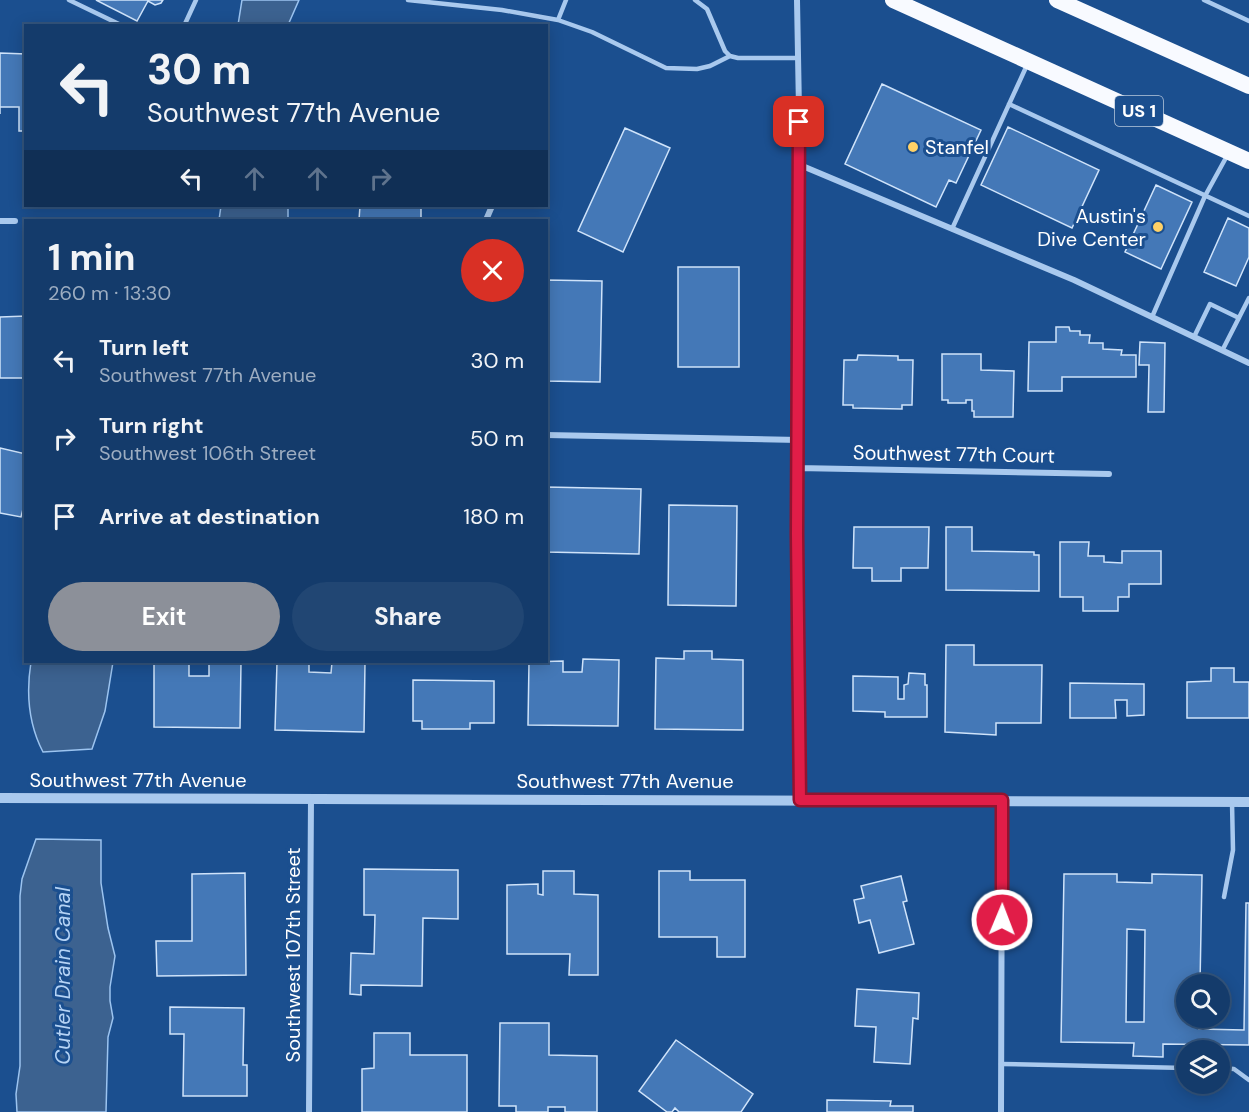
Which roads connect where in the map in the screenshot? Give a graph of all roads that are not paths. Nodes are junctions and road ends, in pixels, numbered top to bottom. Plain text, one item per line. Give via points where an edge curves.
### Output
1 (69, 0) edge
2 (196, 0) edge
3 (408, 0) edge
4 (566, 0) edge
5 (694, 0) edge
6 (797, 0) edge
7 (893, 0) edge
8 (1057, 0) edge
9 (1204, 0) edge
10 (558, 20) junction
11 (1249, 21) edge
12 (119, 24) edge
13 (185, 24) edge
14 (730, 56) junction
15 (798, 58) junction
16 (1030, 61) junction
17 (1249, 87) edge
18 (1009, 104) junction
19 (1229, 152) junction
20 (1249, 161) edge
21 (800, 165) junction
22 (1205, 196) junction
23 (1249, 216) edge
24 (0, 221) edge
25 (15, 221) dead end
26 (952, 229) junction
27 (1249, 298) edge
28 (1152, 317) junction
29 (1239, 318) junction
30 (1194, 337) junction
31 (1223, 350) junction
32 (1249, 363) edge
33 (548, 435) edge
34 (799, 440) junction
35 (798, 468) junction
36 (1108, 474) dead end
37 (0, 798) edge
38 (311, 798) junction
39 (800, 800) junction
40 (1002, 800) junction
41 (1232, 802) junction
42 (1249, 802) edge
43 (1224, 897) dead end
44 (1001, 1064) junction
45 (1176, 1068) edge
46 (1230, 1069) edge
47 (1249, 1080) edge
48 (309, 1112) edge
49 (1001, 1112) edge

1 - 12 lane
2 - 13 lane
3 - 10 lane
4 - 10 lane
5 - 14 lane via 707,9
6 - 15 street
7 - 16 highway, US 1
8 - 17 highway
9 - 11 lane
10 - 14 lane via 666,68 697,69
14 - 15 lane
15 - 21 street
16 - 18 lane
16 - 19 highway, US 1
18 - 22 lane
18 - 26 lane
19 - 20 highway, US 1
19 - 22 lane
21 - 26 street
21 - 34 street
22 - 23 lane
22 - 28 lane
24 - 25 street
26 - 28 street
27 - 29 lane
28 - 30 street
29 - 30 lane via 1210,304
29 - 31 lane
30 - 31 street
31 - 32 street
33 - 34 street
34 - 35 street
35 - 36 street, Southwest 77th Court
35 - 39 street
37 - 38 street, Southwest 77th Avenue
38 - 39 street, Southwest 77th Avenue
38 - 48 street, Southwest 107th Street
39 - 40 street, Southwest 77th Avenue
40 - 41 street, Southwest 77th Avenue
40 - 44 street
41 - 42 street, Southwest 77th Avenue
41 - 43 lane via 1233,850
44 - 45 lane
44 - 49 street
46 - 47 lane

